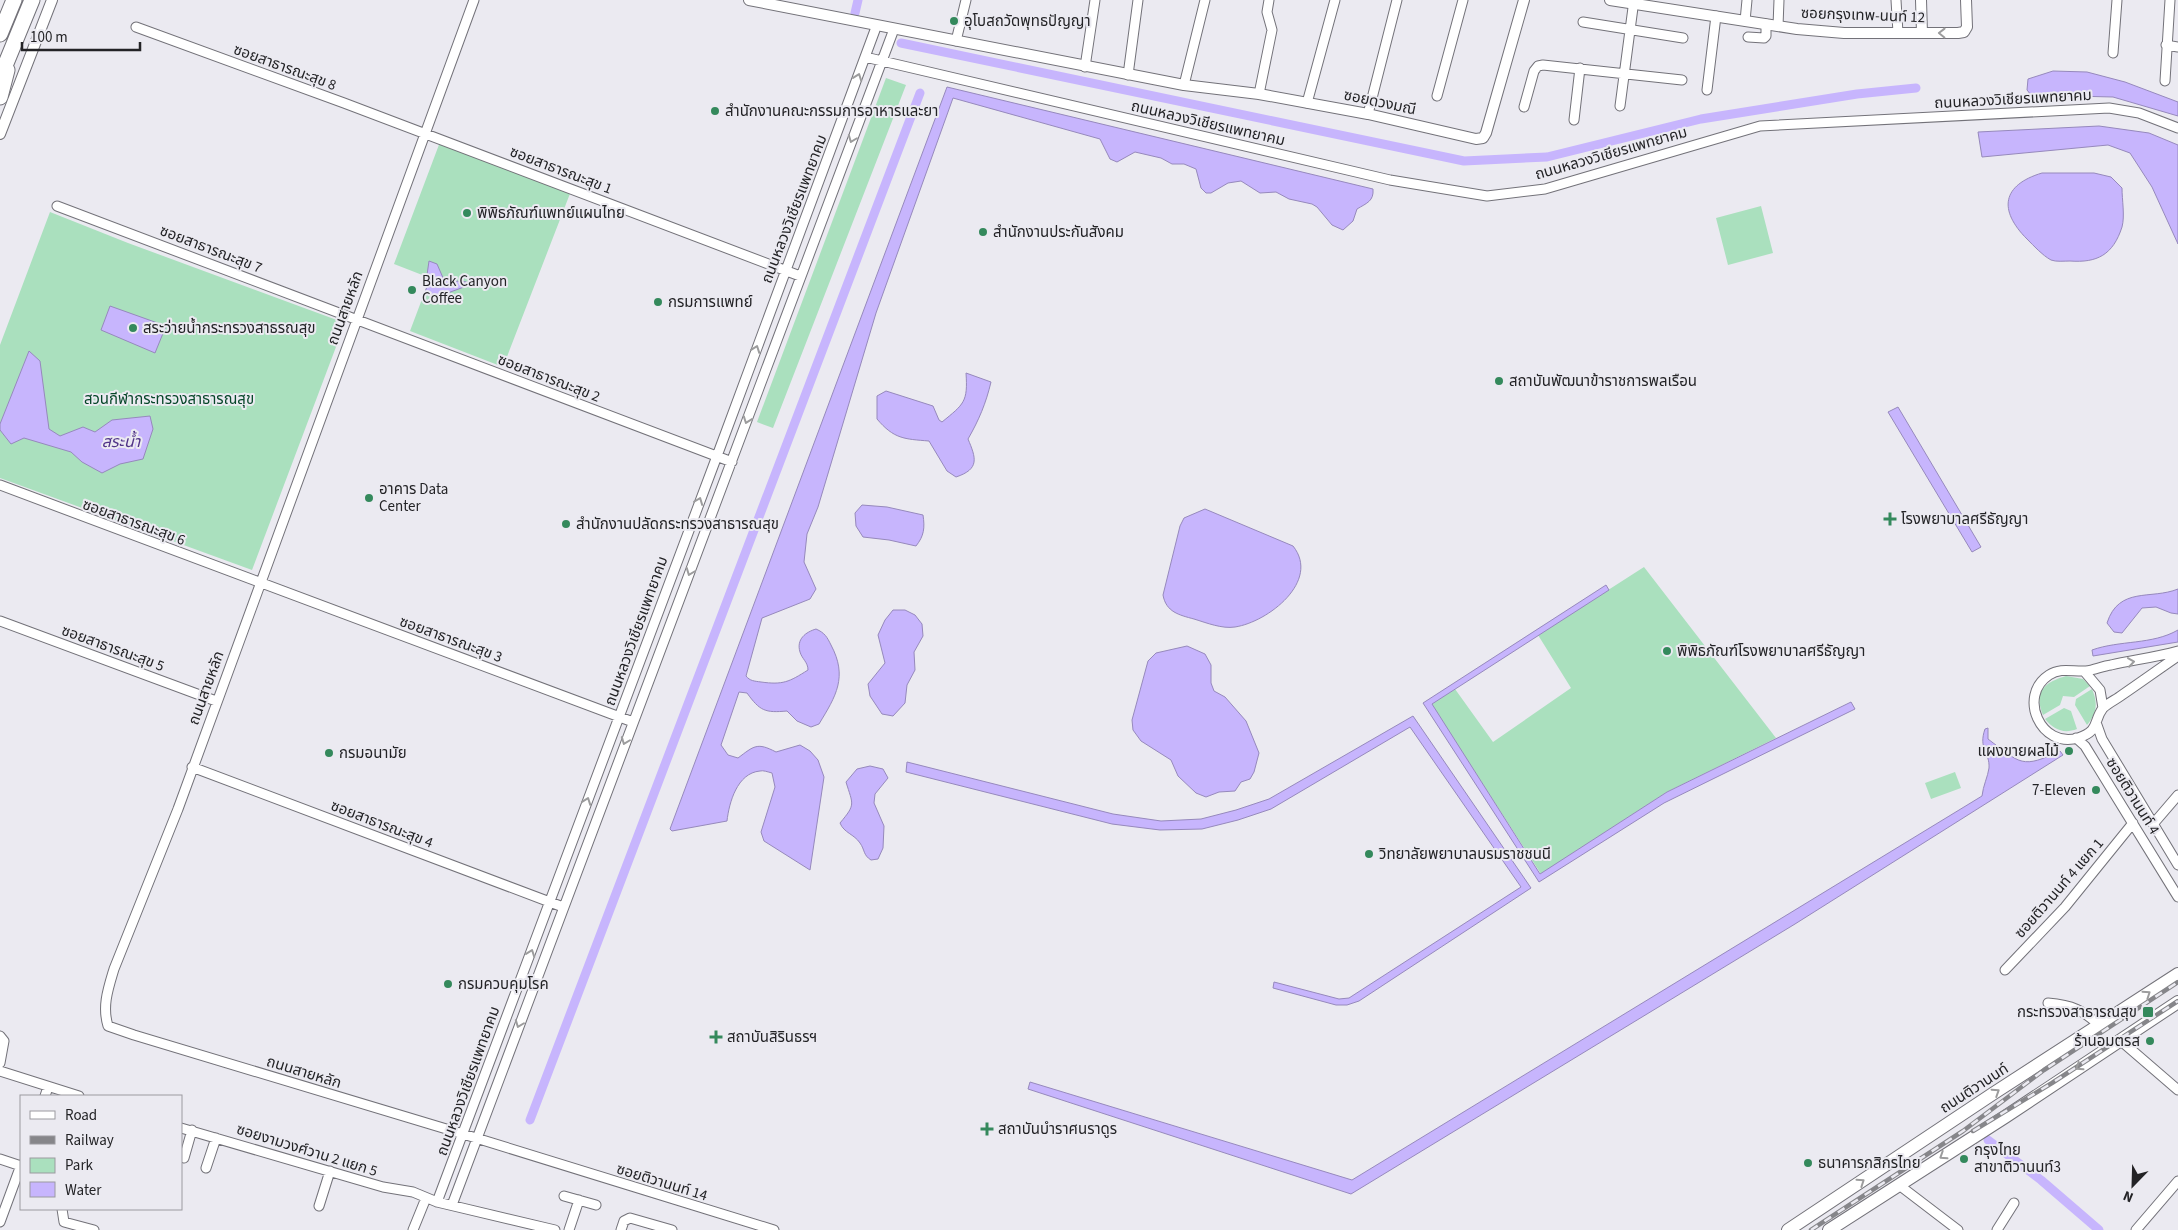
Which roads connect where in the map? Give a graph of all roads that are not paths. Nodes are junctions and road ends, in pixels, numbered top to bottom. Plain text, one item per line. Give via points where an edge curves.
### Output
1 (14, 0) edge
2 (32, 0) edge
3 (52, 0) edge
4 (474, 0) edge
5 (966, 0) edge
6 (1095, 0) edge
7 (1138, 0) edge
8 (1205, 0) edge
9 (1335, 0) edge
10 (1397, 0) edge
11 (1463, 0) edge
12 (1524, 0) edge
13 (1610, 0) edge
14 (1747, 0) edge
15 (1779, 0) edge
16 (1896, 0) edge
17 (1921, 0) edge
18 (1966, 0) edge
19 (2117, 0) edge
20 (2170, 0) edge
21 (755, 1) edge
22 (1634, 2) edge
23 (1268, 4) edge
24 (1716, 16) junction
25 (1746, 21) junction
26 (1583, 22) dead end
27 (1766, 24) junction
28 (1778, 26) junction
29 (136, 27) dead end
30 (875, 30) dead end
31 (894, 30) junction
32 (1630, 30) junction
33 (1922, 32) junction
34 (1898, 33) junction
35 (0, 34) edge
36 (1748, 37) dead end
37 (1682, 38) dead end
38 (956, 42) junction
39 (2166, 46) junction
40 (2178, 47) edge
41 (11, 51) junction
42 (2113, 53) dead end
43 (865, 57) junction
44 (882, 61) junction
45 (1085, 67) junction
46 (1580, 68) junction
47 (1625, 73) junction
48 (1128, 75) junction
49 (0, 78) edge
50 (1682, 80) dead end
51 (2166, 81) dead end
52 (1184, 85) junction
53 (1707, 90) dead end
54 (1259, 94) junction
55 (1437, 96) dead end
56 (0, 97) edge
57 (1307, 102) junction
58 (1620, 106) dead end
59 (1524, 107) dead end
60 (1368, 114) junction
61 (1574, 120) dead end
62 (2178, 128) edge
63 (0, 134) edge
64 (425, 134) junction
65 (57, 206) dead end
66 (786, 270) junction
67 (800, 276) junction
68 (356, 318) junction
69 (717, 456) junction
70 (732, 462) junction
71 (0, 485) edge
72 (260, 583) junction
73 (0, 621) edge
74 (2178, 651) edge
75 (2178, 656) edge
76 (2084, 671) junction
77 (216, 701) junction
78 (2103, 708) junction
79 (619, 716) junction
80 (633, 722) junction
81 (2097, 725) junction
82 (2076, 738) junction
83 (2117, 763) junction
84 (192, 767) junction
85 (2100, 771) junction
86 (2178, 795) edge
87 (2133, 823) junction
88 (2154, 823) junction
89 (2177, 860) edge
90 (2161, 868) junction
91 (2178, 897) edge
92 (550, 901) junction
93 (562, 907) junction
94 (2005, 970) dead end
95 (2178, 974) edge
96 (2178, 1002) edge
97 (2048, 1003) dead end
98 (2100, 1026) junction
99 (0, 1036) edge
100 (2120, 1040) junction
101 (0, 1063) edge
102 (0, 1071) edge
103 (48, 1087) junction
104 (2178, 1090) edge
105 (45, 1095) edge
106 (76, 1095) edge
107 (182, 1128) edge
108 (192, 1130) junction
109 (463, 1134) junction
110 (216, 1138) junction
111 (476, 1138) junction
112 (184, 1158) dead end
113 (0, 1159) edge
114 (20, 1165) edge
115 (20, 1168) edge
116 (206, 1168) dead end
117 (330, 1171) junction
118 (2178, 1182) edge
119 (1899, 1185) junction
120 (564, 1196) dead end
121 (426, 1198) junction
122 (579, 1200) junction
123 (437, 1202) junction
124 (2014, 1203) dead end
125 (596, 1205) dead end
126 (319, 1206) dead end
127 (452, 1206) junction
128 (1820, 1209) junction
129 (62, 1210) edge
130 (0, 1222) edge
131 (1831, 1228) edge
132 (543, 1229) edge
133 (94, 1230) edge
134 (413, 1230) edge
135 (556, 1230) edge
136 (569, 1230) edge
137 (621, 1230) edge
138 (672, 1230) edge
139 (774, 1230) edge
140 (1788, 1230) edge
141 (1958, 1230) edge
142 (1997, 1230) edge
143 (2136, 1230) edge

1 - 35 highway
2 - 41 highway
3 - 63 street
4 - 64 street, ถนนสายหลัก
5 - 38 street
6 - 45 street
7 - 48 street
8 - 52 street
9 - 57 street
10 - 60 street
11 - 55 street
12 - 60 street, ซอยดวงมณี via 1483,138
13 - 22 street, ซอยกรุงเทพ-นนท์ 12
14 - 25 street
15 - 28 street
16 - 34 street
17 - 33 street
18 -> 33 street, ซอยกรุงเทพ-นนท์ 12 via 1967,27 1964,32
19 - 42 street
20 - 39 street
21 - 31 street, ซอยดวงมณี
22 - 24 street, ซอยกรุงเทพ-นนท์ 12
22 - 32 street
23 - 54 street via 1272,30
24 - 25 street, ซอยกรุงเทพ-นนท์ 12
24 - 53 street
25 - 27 street, ซอยกรุงเทพ-นนท์ 12
26 - 32 street
27 - 28 street, ซอยกรุงเทพ-นนท์ 12
27 - 36 street via 1764,38
28 - 34 street, ซอยกรุงเทพ-นนท์ 12 via 1844,33
29 - 64 street, ซอยสาธารณะสุข 8
30 - 43 street
31 - 38 street, ซอยดวงมณี
31 - 44 street
32 - 37 street
32 - 47 street
33 - 34 street, ซอยกรุงเทพ-นนท์ 12
38 - 45 street, ซอยดวงมณี
39 - 40 street
39 - 51 street
41 - 49 highway
41 - 56 highway
43 - 44 street, ถนนหลวงวิเชียรแพทยาคม
66 -> 43 street, ถนนหลวงวิเชียรแพทยาคม
44 - 62 street, ถนนหลวงวิเชียรแพทยาคม via 1390,180 1487,196 1545,189 1760,126 2109,108 2139,113
44 -> 67 street, ถนนหลวงวิเชียรแพทยาคม
45 - 48 street, ซอยดวงมณี
46 - 47 street
46 - 59 street via 1538,66
46 - 61 street
47 - 50 street
47 - 58 street
48 - 52 street, ซอยดวงมณี
52 - 54 street, ซอยดวงมณี
54 - 57 street, ซอยดวงมณี
57 - 60 street, ซอยดวงมณี
64 - 66 street, ซอยสาธารณะสุข 1
64 - 68 street, ถนนสายหลัก
65 - 68 street, ซอยสาธารณะสุข 7
66 - 67 street, ซอยสาธารณะสุข 1
69 -> 66 street, ถนนหลวงวิเชียรแพทยาคม
67 -> 70 street, ถนนหลวงวิเชียรแพทยาคม
68 - 69 street, ซอยสาธารณะสุข 2
68 - 72 street, ถนนสายหลัก
69 - 70 street, ซอยสาธารณะสุข 2
79 -> 69 street, ถนนหลวงวิเชียรแพทยาคม
70 -> 80 street, ถนนหลวงวิเชียรแพทยาคม
71 - 72 street, ซอยสาธารณะสุข 6
72 - 77 street, ถนนสายหลัก
72 - 79 street, ซอยสาธารณะสุข 3
73 - 77 street, ซอยสาธารณะสุข 5
76 -> 74 street
75 - 78 street
76 - 78 street via 2100,690
76 - 82 street via 2060,670 2049,675 2035,693 2033,705 2043,728 2053,736
77 - 84 street, ถนนสายหลัก
78 - 81 street
79 - 80 street, ซอยสาธารณะสุข 3
92 -> 79 street, ถนนหลวงวิเชียรแพทยาคม
80 -> 93 street, ถนนหลวงวิเชียรแพทยาคม
81 - 82 street via 2088,734
81 - 83 street, ซอยติวานนท์ 4
82 - 85 street, ซอยติวานนท์ 4 via 2085,746
83 - 85 street
83 - 88 street, ซอยติวานนท์ 4
84 - 92 street, ซอยสาธารณะสุข 4
84 - 109 street, ถนนสายหลัก via 114,969 106,997 108,1026
85 - 87 street, ซอยติวานนท์ 4
86 - 88 street
87 - 90 street, ซอยติวานนท์ 4
87 - 94 street, ซอยติวานนท์ 4 แยก 1 via 2065,907
88 - 89 street, ซอยติวานนท์ 4
89 - 90 street
90 - 91 street, ซอยติวานนท์ 4
92 - 93 street, ซอยสาธารณะสุข 4
109 -> 92 street, ถนนหลวงวิเชียรแพทยาคม
93 -> 111 street, ถนนหลวงวิเชียรแพทยาคม
98 -> 95 main road, ถนนติวานนท์
96 - 100 main road
97 - 98 street via 2064,1004 2085,1012
128 -> 98 main road, ถนนติวานนท์
99 - 101 street via 4,1041
100 - 104 street
100 -> 119 main road
102 - 103 street
103 - 105 street
103 - 106 street
107 - 108 street, ซอยงามวงศ์วาน 2 แยก 5
108 - 110 street, ซอยงามวงศ์วาน 2 แยก 5
108 - 112 street
109 - 111 street, ถนนสายหลัก
109 - 123 street, ถนนหลวงวิเชียรแพทยาคม
110 - 116 street
110 - 117 street, ซอยงามวงศ์วาน 2 แยก 5
111 - 127 street, ถนนหลวงวิเชียรแพทยาคม
111 - 139 street, ซอยติวานนท์ 14
113 - 114 street
115 - 130 street
117 - 121 street, ซอยงามวงศ์วาน 2 แยก 5
117 - 126 street
118 - 143 street
119 - 131 main road
119 - 141 street
120 - 122 street
121 - 123 street, ซอยงามวงศ์วาน 2 แยก 5
121 - 134 street
122 - 125 street
122 - 136 street
123 - 127 street, ซอยงามวงศ์วาน 2 แยก 5
124 - 142 street
127 - 132 street, ซอยงามวงศ์วาน 2 แยก 5
128 - 131 main road
128 - 140 main road, ถนนติวานนท์
129 - 133 street via 64,1222
132 - 135 street, ซอยงามวงศ์วาน 2 แยก 5
137 - 138 street via 624,1221 630,1218

